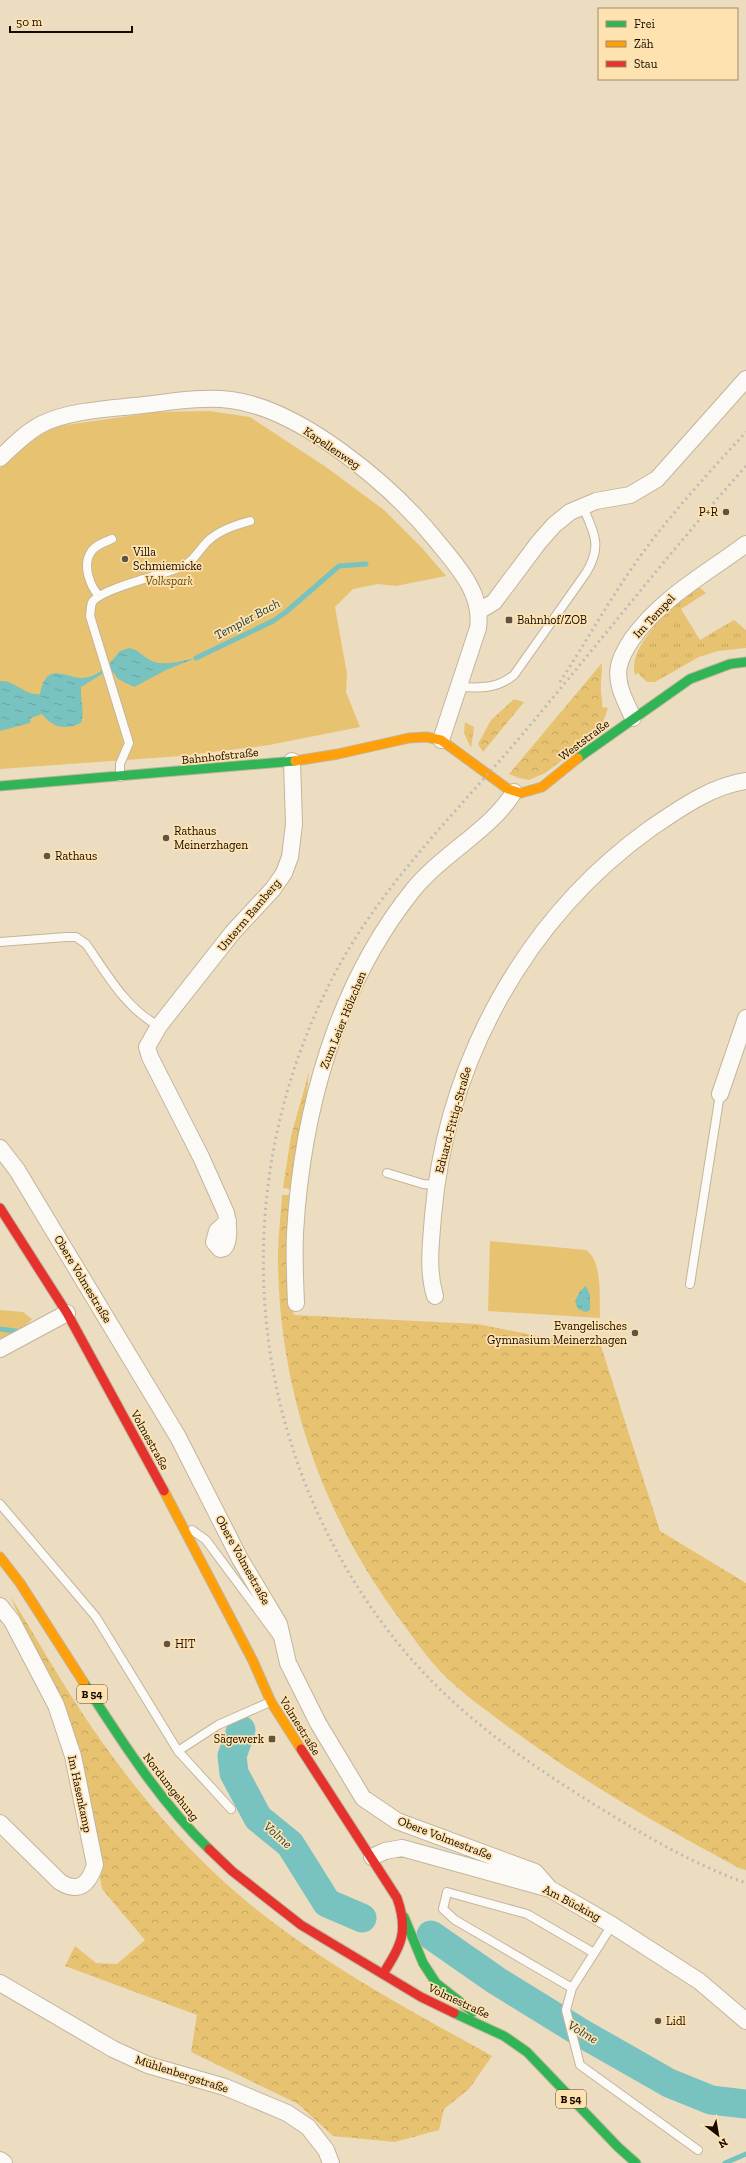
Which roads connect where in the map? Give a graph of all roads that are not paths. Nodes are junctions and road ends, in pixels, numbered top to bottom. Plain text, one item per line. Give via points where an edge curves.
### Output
1 (746, 380) edge
2 (0, 458) edge
3 (582, 505) junction
4 (250, 521) dead end
5 (112, 539) dead end
6 (746, 544) edge
7 (99, 596) junction
8 (479, 611) junction
9 (746, 662) edge
10 (459, 687) junction
11 (633, 718) junction
12 (441, 740) junction
13 (292, 761) junction
14 (120, 777) junction
15 (746, 781) edge
16 (0, 786) edge
17 (514, 792) junction
18 (0, 942) edge
19 (746, 1018) edge
20 (159, 1026) junction
21 (720, 1094) joint
22 (0, 1148) edge
23 (387, 1172) dead end
24 (436, 1185) junction
25 (0, 1208) edge
26 (228, 1221) dead end
27 (690, 1284) dead end
28 (434, 1296) dead end
29 (296, 1303) dead end
30 (66, 1313) junction
31 (0, 1350) edge
32 (0, 1504) edge
33 (180, 1521) junction
34 (0, 1557) edge
35 (0, 1606) edge
36 (282, 1642) junction
37 (271, 1702) junction
38 (178, 1751) junction
39 (231, 1809) dead end
40 (0, 1823) edge
41 (372, 1857) junction
42 (550, 1889) junction
43 (404, 1917) junction
44 (612, 1925) junction
45 (594, 1953) junction
46 (383, 1974) junction
47 (0, 1983) edge
48 (572, 1988) junction
49 (746, 2021) edge
50 (504, 2036) junction
51 (698, 2150) dead end
52 (0, 2160) edge
53 (4, 2163) edge
54 (331, 2163) edge
55 (636, 2163) edge

1 - 3 street via 657,479 630,495
2 - 8 street, Kapellenweg via 39,426 78,414 203,399 232,400 259,407 329,443 390,491 420,521 458,567 470,585
3 - 8 street via 554,526 494,602
3 - 10 lane via 590,523 597,551 583,578 514,675 491,688
4 - 7 lane via 219,532 182,567
5 - 7 lane via 96,546 90,552 90,582
6 - 11 street, Im Tempel via 673,596 638,631 623,652 618,667 619,682
7 - 14 lane via 92,602 90,616 129,743 120,764
8 - 10 street, Kapellenweg via 478,628
9 - 11 main road, Weststraße via 730,664 690,679
10 - 12 street, Kapellenweg
11 - 17 main road, Weststraße via 542,787 521,793
12 - 13 main road, Bahnhofstraße via 426,737 409,738 338,754
12 - 17 main road
13 - 14 main road, Bahnhofstraße
13 - 20 street, Unterm Bamberg via 294,824 290,857 284,873 233,932
14 - 16 main road, Bahnhofstraße
15 - 24 street, Eduard-Fittig-Straße via 715,790 679,808 643,834 581,887 553,918 503,991 467,1065 444,1145
17 - 29 street, Zum Leier Hölzchen via 499,812 424,876 399,907 374,947 334,1034 308,1124 295,1233
18 - 20 lane via 66,936 76,938 86,944 133,1008 146,1020
19 - 21 street
20 - 26 street, Unterm Bamberg via 147,1047 150,1057 213,1183
21 - 27 lane
22 - 36 street, Obere Volmestraße via 17,1170 178,1437 240,1559 278,1624
23 - 24 lane via 423,1184
24 - 28 street, Eduard-Fittig-Straße via 430,1275
25 - 30 main road, Volmestraße
30 - 31 street
30 - 33 main road, Volmestraße
32 - 38 lane via 96,1618
33 - 36 lane via 206,1540
33 - 37 main road, Volmestraße via 254,1661
34 - 46 main road, Nordumgehung / B 54 via 134,1758 188,1829 232,1871 302,1925
35 - 40 street, Im Hasenkamp via 12,1621 56,1705 73,1756 95,1865 89,1881 78,1888 67,1887
36 - 42 street, Obere Volmestraße via 288,1663 318,1723 363,1798 397,1821 535,1872
37 - 38 lane via 218,1725
37 - 41 main road, Volmestraße
38 - 39 lane
41 - 42 street, Am Bücking via 385,1851 402,1848
41 - 43 main road, Volmestraße via 397,1898
42 - 44 street, Am Bücking
43 - 46 main road, Volmestraße via 401,1942
43 - 50 main road via 423,1964 436,1983
44 - 45 lane
44 - 49 street, Am Bücking via 699,1981
45 - 48 lane
45 - 48 lane via 527,1914 447,1892 443,1908 455,1920
46 - 50 main road, Volmestraße / B 54 via 421,1997
47 - 54 street, Mühlenbergstraße via 113,2049 148,2065 225,2087 287,2113 308,2127 326,2150
48 - 51 lane via 566,2010 580,2065
50 - 55 main road, Volmestraße / B 54 via 527,2052
52 - 53 street

